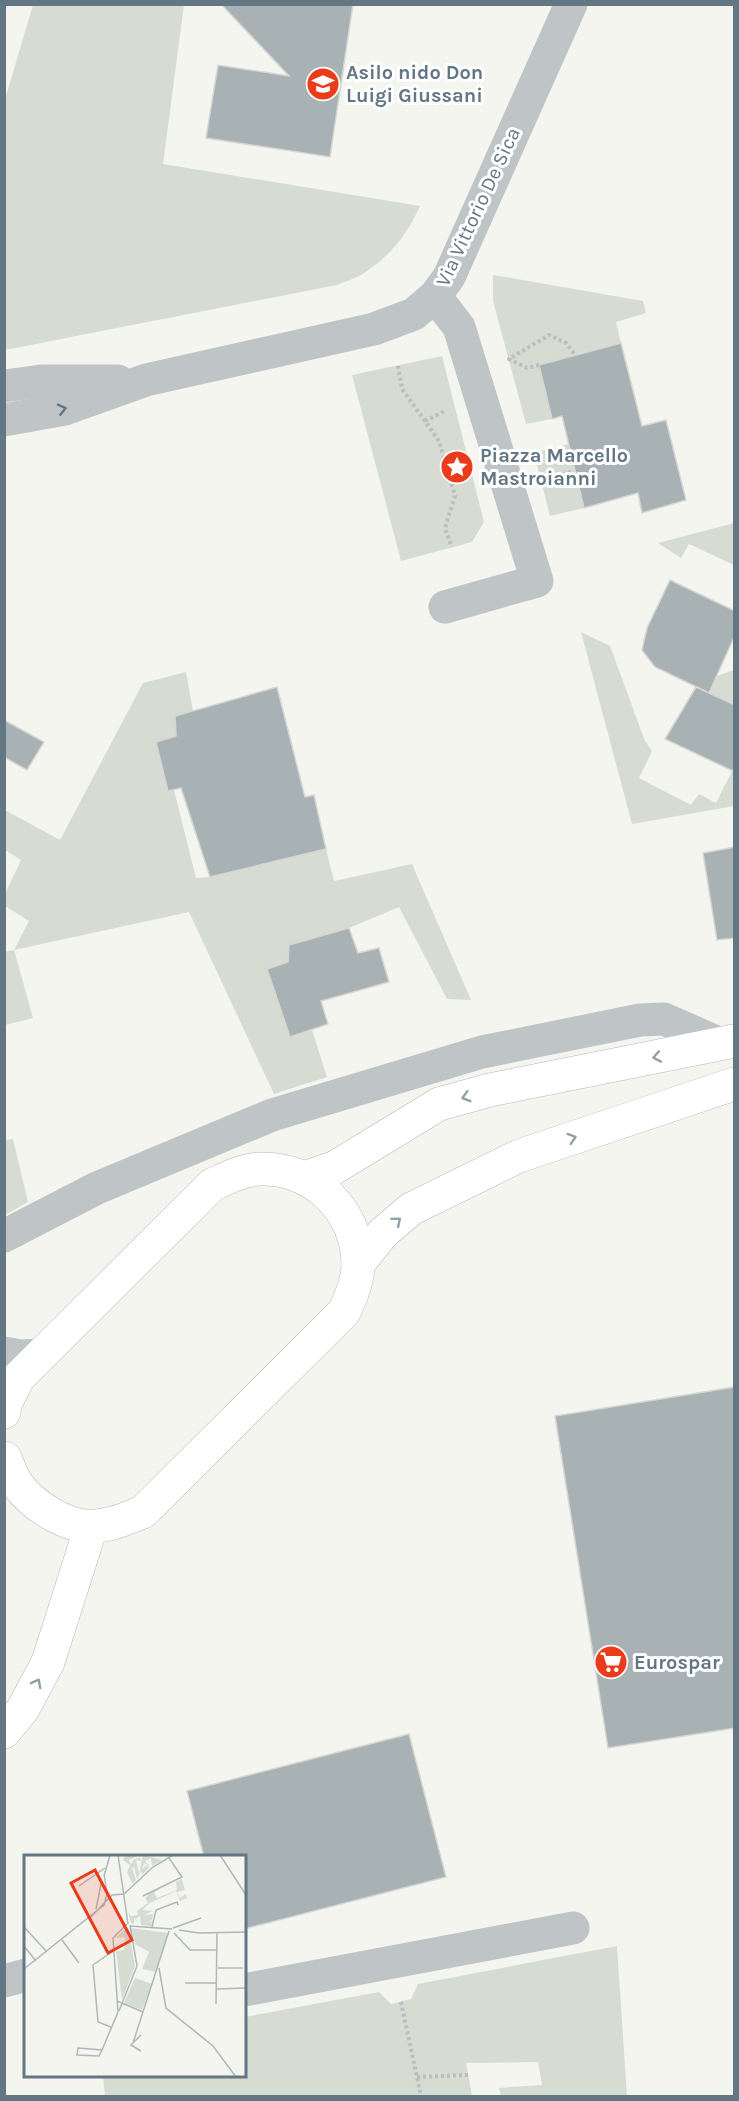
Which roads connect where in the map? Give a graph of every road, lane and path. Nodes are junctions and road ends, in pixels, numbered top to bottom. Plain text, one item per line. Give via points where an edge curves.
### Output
1 (571, 4) edge
2 (435, 296) junction
3 (575, 355) dead end
4 (539, 365) dead end
5 (398, 366) dead end
6 (147, 381) junction
7 (4, 386) edge
8 (454, 406) dead end
9 (4, 420) edge
10 (425, 421) junction
11 (574, 471) dead end
12 (541, 480) dead end
13 (452, 547) dead end
14 (445, 607) dead end
15 (728, 1042) edge
16 (735, 1084) edge
17 (304, 1178) junction
18 (4, 1236) edge
19 (358, 1264) junction
20 (4, 1353) edge
21 (42, 1355) junction
22 (4, 1412) edge
23 (5, 1457) edge
24 (4, 1463) edge
25 (92, 1527) junction
26 (4, 1732) edge
27 (573, 1928) dead end
28 (24, 1976) edge
29 (4, 1981) edge
30 (246, 1990) edge
31 (401, 2002) dead end
32 (468, 2075) dead end
33 (417, 2077) junction
34 (421, 2097) edge

1 - 2 street, Via Vittorio De Sica via 449,277
2 - 6 street, Via Vittorio De Sica via 414,314 374,329
2 - 14 street via 459,327 537,581
3 - 4 path via 566,343 549,335 509,359 527,368
5 - 10 path via 402,389
6 - 7 street via 41,381
9 -> 6 street via 64,409
8 - 10 path
10 - 13 path via 439,441 455,496 445,528
11 - 12 path
15 -> 17 main road via 490,1090 440,1104 334,1168
15 - 18 street via 664,1019 640,1020 482,1052 272,1115 97,1188
19 -> 16 main road via 383,1233 411,1209 519,1156
17 - 19 main road via 329,1195 345,1216 355,1239
17 - 21 main road via 260,1169 235,1174 212,1185
19 - 25 main road via 354,1289 344,1312 152,1504 117,1522
20 - 21 street
21 - 22 main road via 19,1377
23 - 24 main road
23 - 25 main road via 17,1484 36,1505 61,1519
26 -> 25 main road via 23,1709 48,1662
27 - 30 street
28 - 29 street
31 - 33 path
32 - 33 path
33 - 34 path

